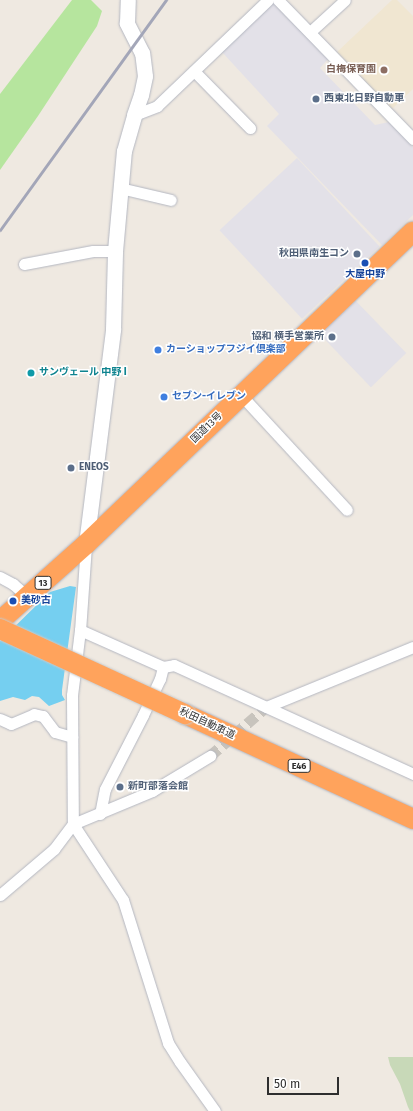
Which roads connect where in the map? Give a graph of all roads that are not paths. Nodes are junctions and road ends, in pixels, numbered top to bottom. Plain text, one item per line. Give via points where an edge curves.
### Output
1 (128, 0) edge
2 (268, 0) edge
3 (278, 0) edge
4 (345, 0) edge
5 (310, 32) junction
6 (194, 71) junction
7 (134, 115) junction
8 (250, 128) dead end
9 (413, 139) edge
10 (120, 188) junction
11 (171, 200) dead end
12 (413, 232) edge
13 (115, 251) junction
14 (24, 264) dead end
15 (241, 395) junction
16 (347, 510) dead end
17 (86, 544) junction
18 (0, 577) edge
19 (28, 597) junction
20 (0, 621) edge
21 (0, 629) edge
22 (80, 630) junction
23 (413, 647) edge
24 (163, 667) junction
25 (266, 707) junction
26 (0, 719) edge
27 (72, 737) junction
28 (210, 756) tunnel mouth
29 (413, 774) edge
30 (100, 814) junction
31 (413, 819) edge
32 (73, 824) junction
33 (0, 895) edge
34 (216, 1111) edge

1 - 7 street via 127,23 145,65 142,95
2 - 6 street
3 - 5 street
4 - 5 street
5 - 9 street
6 - 7 street via 156,106
6 - 8 street
7 - 10 street via 124,151
10 - 11 street
10 - 13 street
12 - 15 highway, 国道13号 / 13
13 - 14 street via 93,251
13 - 17 street via 113,329
15 - 16 street
15 - 17 highway, 国道13号 / 13
17 - 19 highway, 国道13号 / 13
17 - 22 street
18 - 19 street
19 - 20 highway, 国道13号 / 13
21 - 31 highway, 秋田自動車道 / E46, bridge
22 - 24 street
22 - 27 street via 72,695
23 - 25 street
24 - 25 street via 174,665
24 - 30 street via 143,715 105,789
25 - 29 street
26 - 27 street via 11,724 34,714 43,716 55,732
27 - 32 street
28 - 30 street via 152,792
30 - 32 street
32 - 33 street via 54,848
32 - 34 street via 123,900 168,1043

